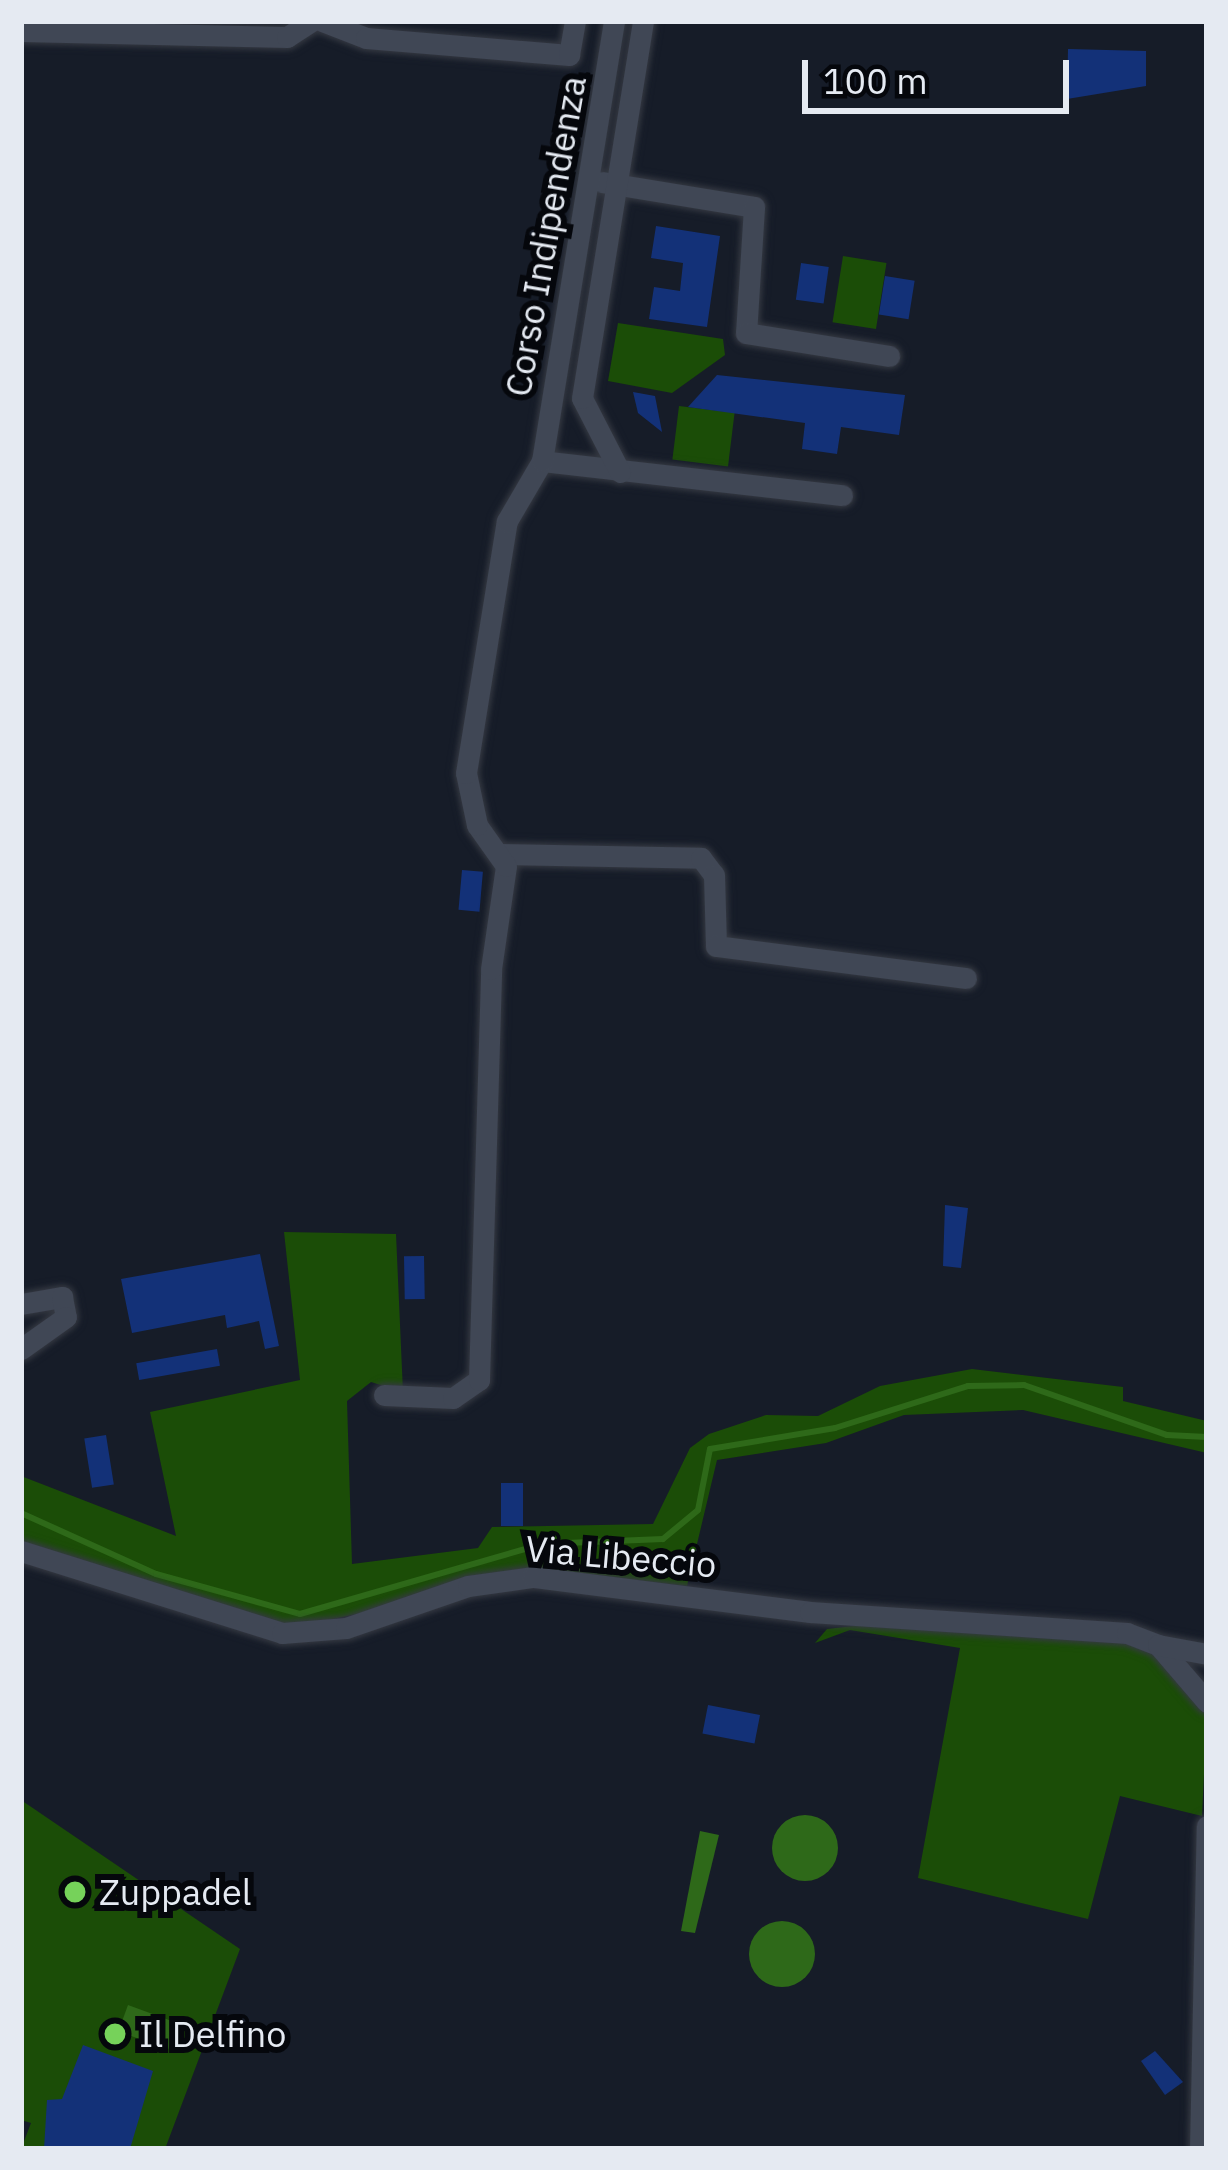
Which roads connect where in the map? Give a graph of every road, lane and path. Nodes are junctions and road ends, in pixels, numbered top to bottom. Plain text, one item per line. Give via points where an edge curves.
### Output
1 (312, 21) edge
2 (322, 21) edge
3 (575, 21) edge
4 (614, 21) edge
5 (643, 21) edge
6 (115, 27) edge
7 (21, 31) edge
8 (588, 179) junction
9 (616, 184) junction
10 (560, 341) junction
11 (590, 347) junction
12 (889, 356) dead end
13 (542, 461) junction
14 (620, 472) junction
15 (842, 494) dead end
16 (501, 854) junction
17 (966, 978) dead end
18 (21, 1304) edge
19 (21, 1349) edge
20 (384, 1395) dead end
21 (21, 1551) edge
22 (1158, 1645) junction
23 (1207, 1654) edge
24 (1207, 1702) edge
25 (1207, 1826) edge
26 (1200, 2149) edge

1 - 6 street via 287,38
2 - 3 street via 366,38 569,55
4 - 8 street, Corso Indipendenza
5 - 9 street, Corso Indipendenza
6 - 7 street
8 - 9 street
8 - 10 street, Corso Indipendenza
9 - 11 street, Corso Indipendenza
9 - 12 street via 754,207 746,333
10 - 11 street
10 - 13 street, Corso Indipendenza
11 - 14 street, Corso Indipendenza via 587,422
13 - 14 street
13 - 16 street, Corso Indipendenza via 502,543 466,773 477,825
14 - 15 street
16 - 17 street via 701,858 714,875 716,946
16 - 20 street via 478,1380 453,1398
18 - 19 street via 62,1297 66,1317
21 - 22 street, Via Libeccio via 282,1634 346,1628 468,1586 533,1576 811,1612 1058,1625
22 - 23 street, Via Libeccio
22 - 24 street
25 - 26 street

